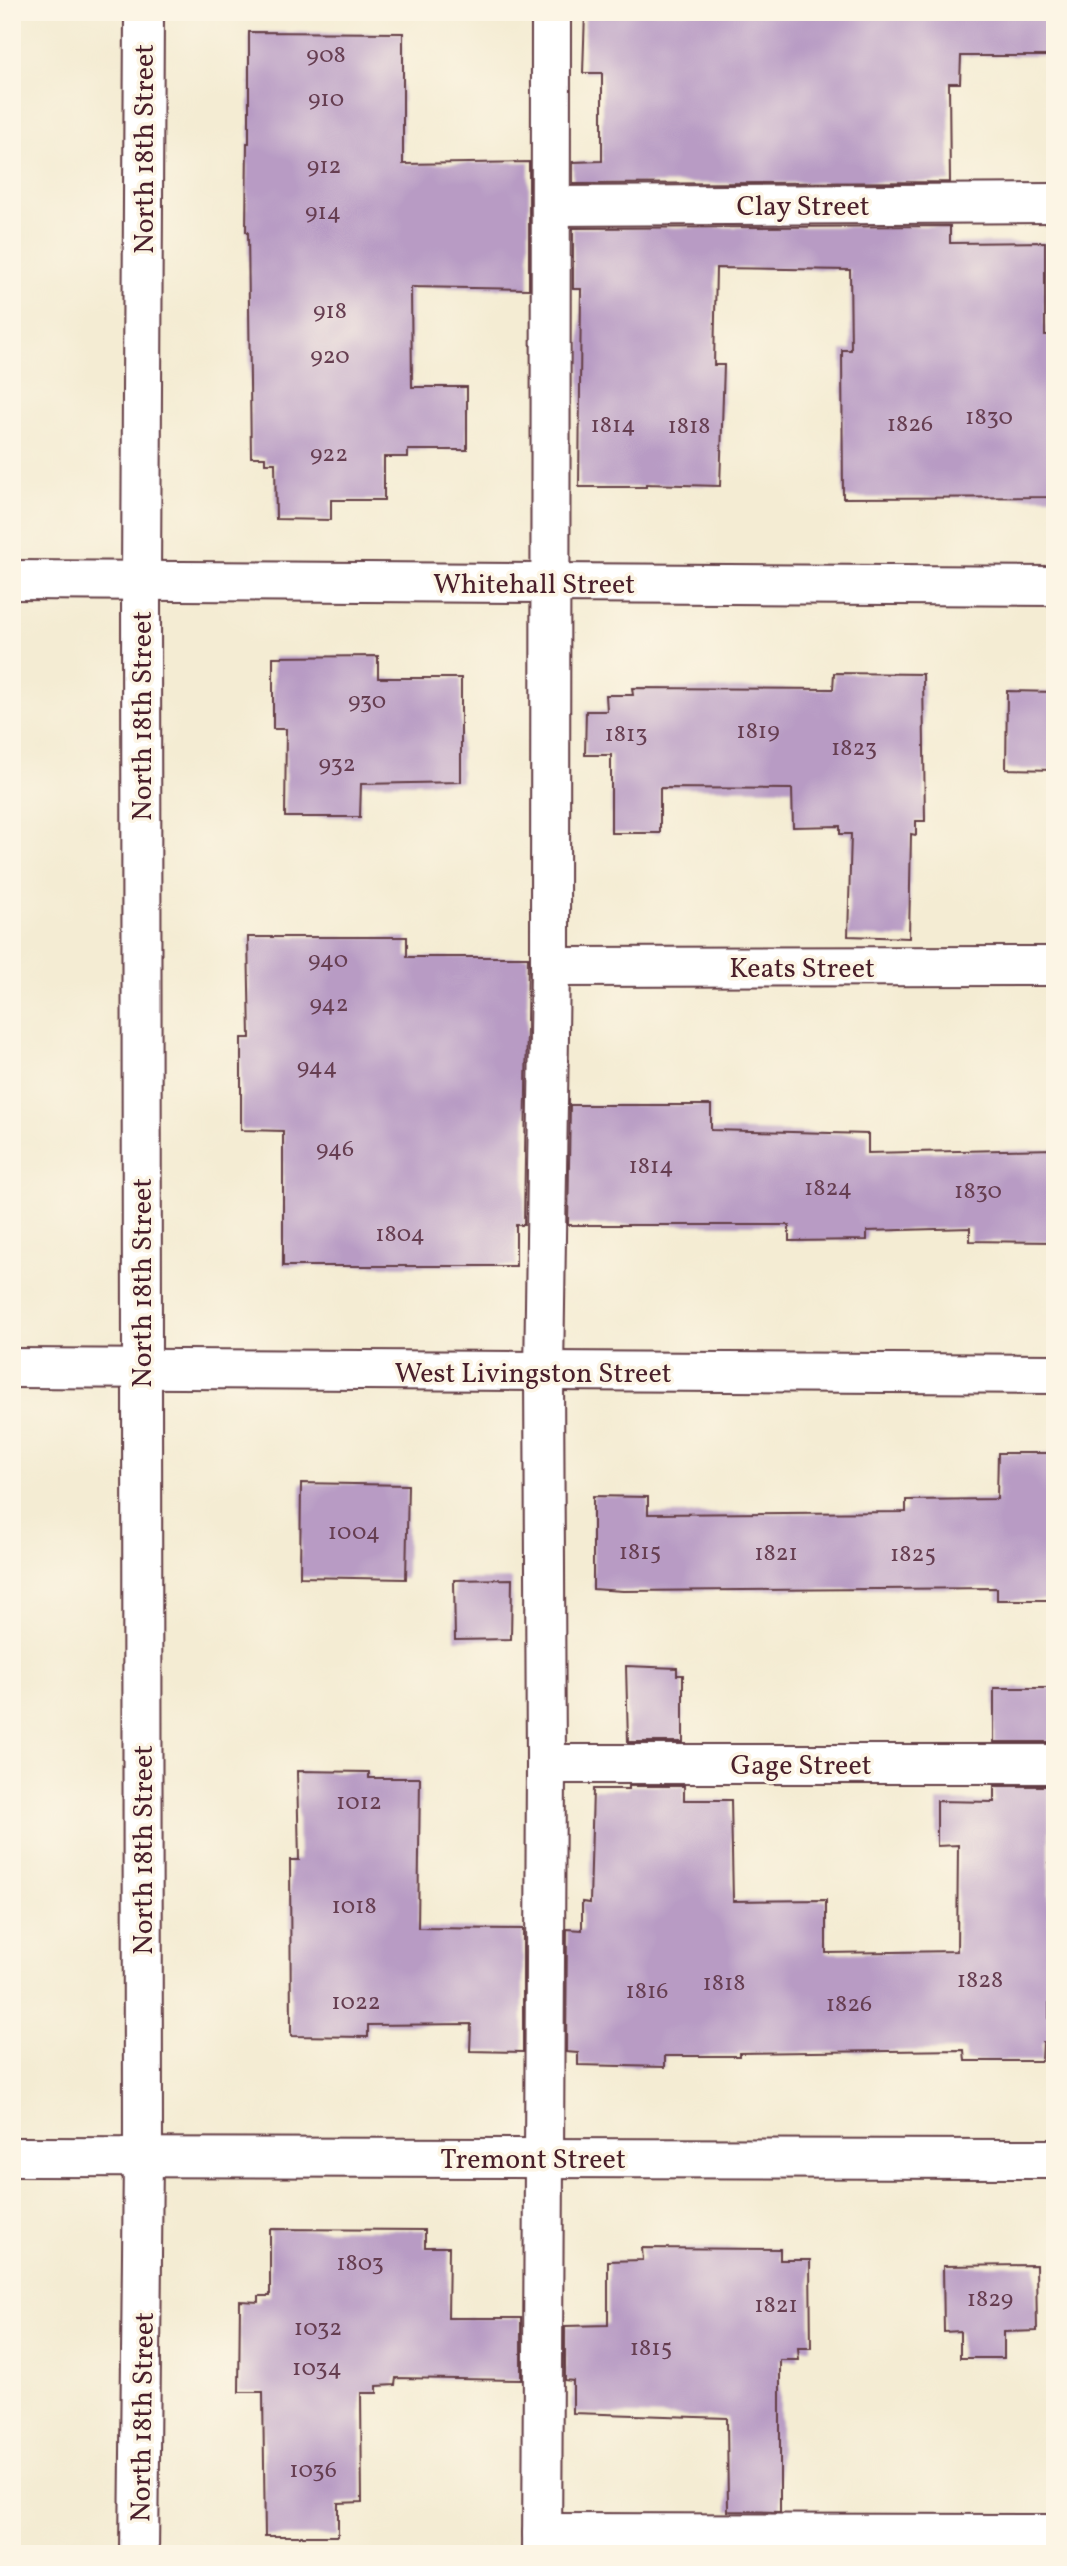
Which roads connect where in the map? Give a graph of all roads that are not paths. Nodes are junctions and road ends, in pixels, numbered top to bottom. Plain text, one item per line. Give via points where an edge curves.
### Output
1 (144, 12) edge
2 (551, 12) edge
3 (1055, 203) edge
4 (551, 206) junction
5 (12, 580) edge
6 (141, 581) junction
7 (550, 583) junction
8 (1055, 586) edge
9 (1055, 966) edge
10 (550, 967) junction
11 (12, 1368) edge
12 (141, 1369) junction
13 (544, 1373) junction
14 (1055, 1374) edge
15 (546, 1764) junction
16 (1055, 1764) edge
17 (12, 2157) edge
18 (143, 2157) junction
19 (544, 2158) junction
20 (1055, 2159) edge
21 (1055, 2534) edge
22 (542, 2543) edge
23 (139, 2554) edge

1 - 6 street, North 18th Street
2 - 4 street
3 - 4 street, Clay Street
4 - 7 street
5 - 6 street, Whitehall Street
6 - 7 street, Whitehall Street
6 - 12 street, North 18th Street
7 - 8 street, Whitehall Street
7 - 10 street
9 - 10 street, Keats Street
10 - 13 street
11 - 12 street, West Livingston Street
12 - 13 street, West Livingston Street
12 - 18 street, North 18th Street
13 - 14 street, West Livingston Street
13 - 15 street
15 - 16 street, Gage Street
15 - 19 street
17 - 18 street, Tremont Street
18 - 19 street, Tremont Street
18 - 23 street, North 18th Street
19 - 20 street, Tremont Street
19 - 22 street
21 - 22 street

